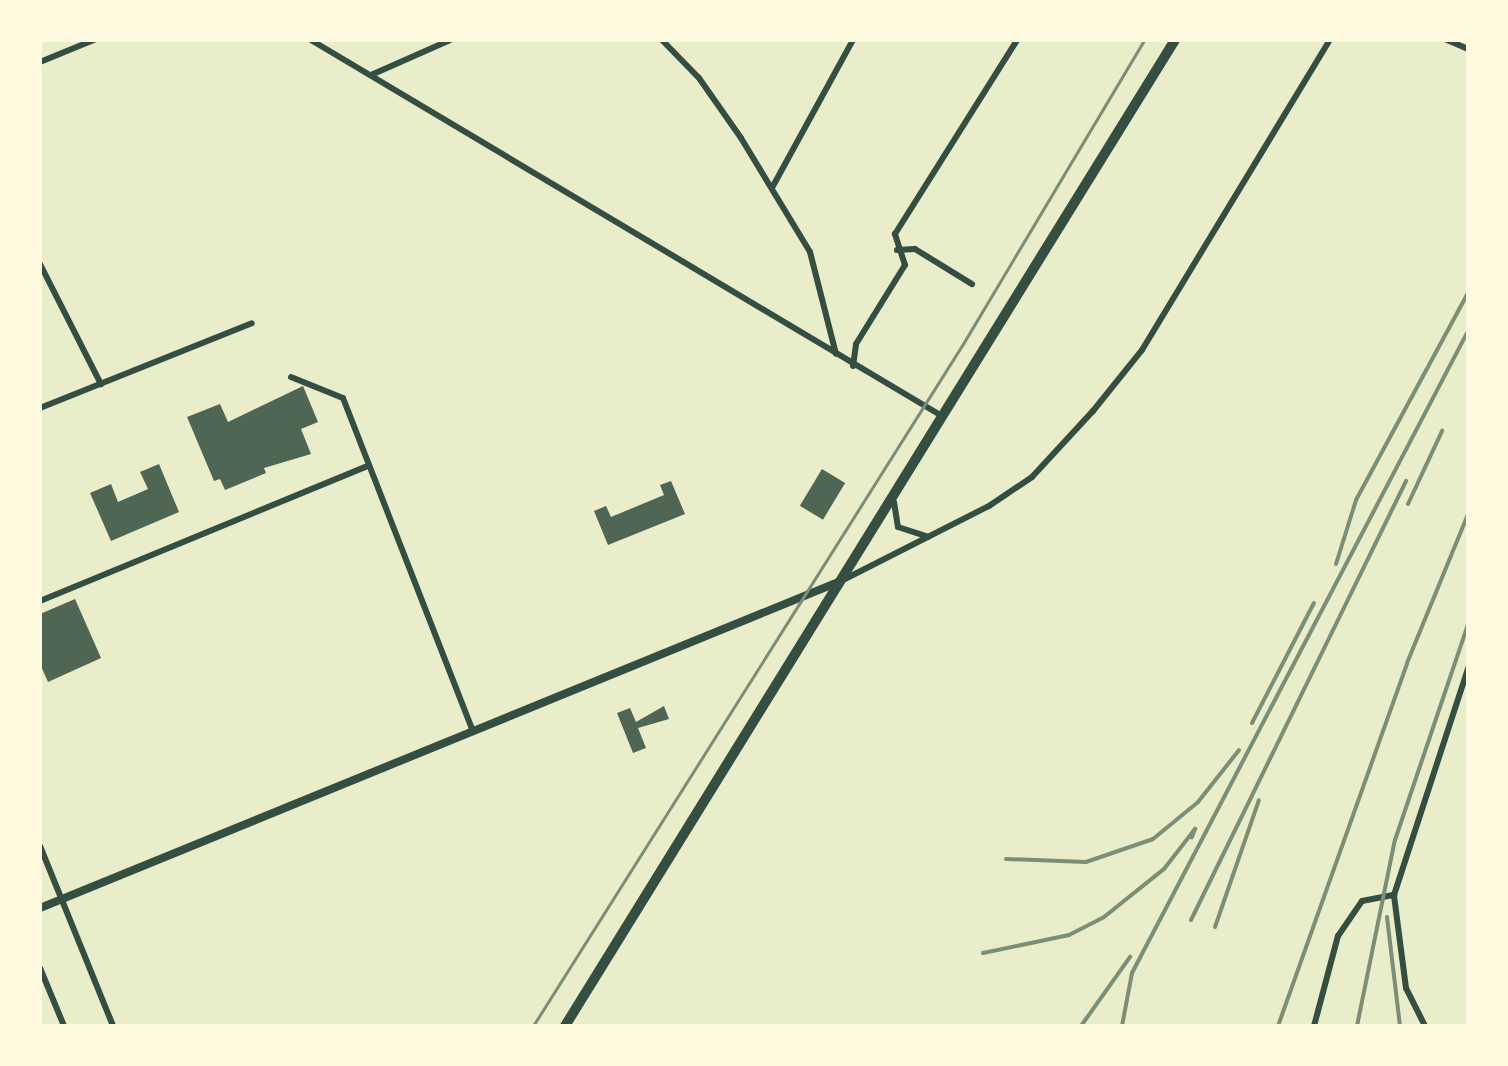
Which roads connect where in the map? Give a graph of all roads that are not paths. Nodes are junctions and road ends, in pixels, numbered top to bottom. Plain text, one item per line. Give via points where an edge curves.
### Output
1 (94, 40) edge
2 (311, 40) edge
3 (450, 40) edge
4 (662, 40) edge
5 (674, 40) edge
6 (853, 40) edge
7 (1017, 40) edge
8 (1175, 40) edge
9 (1330, 40) edge
10 (1447, 40) edge
11 (320, 43) edge
12 (670, 49) junction
13 (1468, 49) edge
14 (40, 62) edge
15 (370, 76) junction
16 (773, 186) junction
17 (897, 250) junction
18 (40, 264) edge
19 (972, 284) dead end
20 (252, 324) dead end
21 (836, 354) junction
22 (852, 366) junction
23 (291, 377) dead end
24 (101, 384) junction
25 (40, 408) edge
26 (943, 417) junction
27 (364, 467) junction
28 (894, 502) junction
29 (929, 537) junction
30 (842, 580) junction
31 (40, 601) edge
32 (1468, 668) edge
33 (473, 730) junction
34 (40, 846) edge
35 (1394, 894) junction
36 (62, 900) junction
37 (40, 908) edge
38 (40, 968) edge
39 (64, 1026) edge
40 (113, 1026) edge
41 (564, 1026) edge
42 (1314, 1026) edge
43 (1425, 1026) edge

1 - 14 street
2 - 11 street
3 - 15 street
4 - 12 street
5 - 12 street
6 - 16 street
7 - 17 street via 895,234
8 - 26 main road
9 - 29 street via 1142,350 1032,477
10 - 13 street
11 - 15 street
12 - 16 street via 699,78
15 - 21 street
16 - 21 street via 810,252
17 - 19 street via 914,248
17 - 22 street via 905,265 856,344
18 - 24 street
20 - 24 street
21 - 22 street
22 - 26 street
23 - 27 street via 342,398
24 - 25 street
26 - 28 main road
27 - 31 street
27 - 33 street
28 - 29 street via 898,527
28 - 30 main road
29 - 30 street
30 - 33 street
30 - 41 main road
32 - 35 street
33 - 36 street
34 - 36 street
35 - 42 street via 1362,901 1338,936
35 - 43 street via 1406,988
36 - 37 street
36 - 40 street
38 - 39 street

